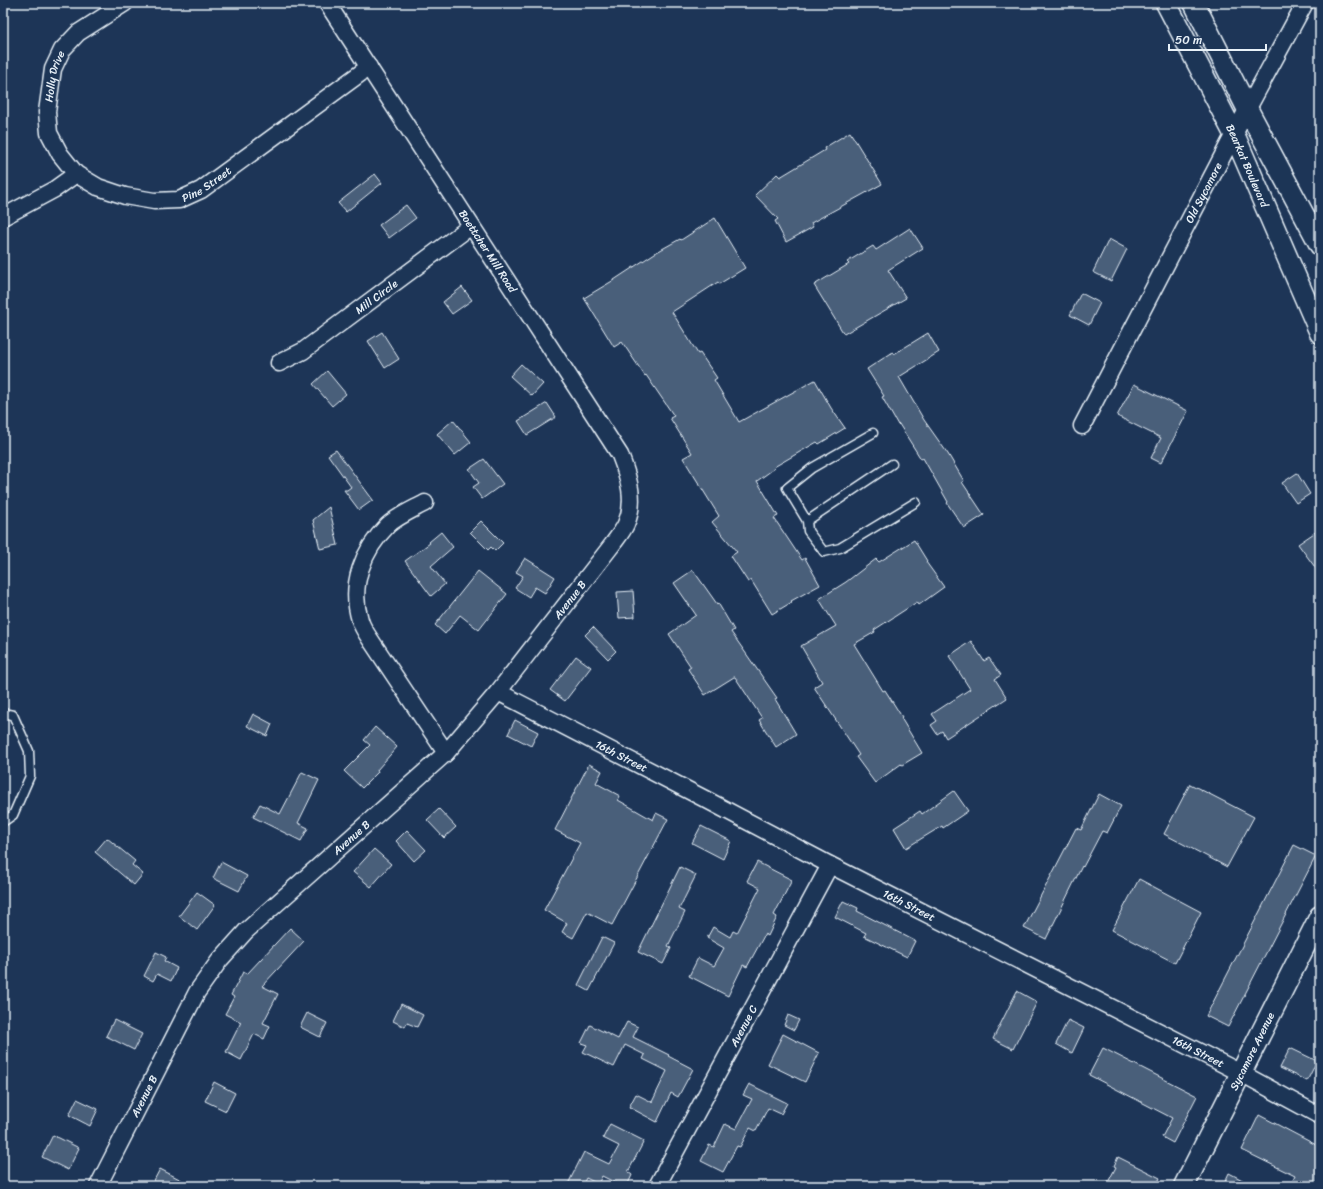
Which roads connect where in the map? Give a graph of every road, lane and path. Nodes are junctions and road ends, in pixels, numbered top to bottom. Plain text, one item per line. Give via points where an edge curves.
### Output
1 (125, 3) edge
2 (327, 3) edge
3 (1166, 3) edge
4 (1194, 3) edge
5 (1305, 3) edge
6 (369, 67) junction
7 (1248, 110) junction
8 (1234, 134) junction
9 (76, 174) junction
10 (3, 217) edge
11 (471, 226) junction
12 (1320, 245) edge
13 (1320, 333) edge
14 (279, 363) dead end
15 (1082, 426) dead end
16 (873, 433) dead end
17 (892, 464) dead end
18 (916, 502) dead end
19 (425, 503) dead end
20 (631, 506) joint
21 (807, 521) junction
22 (498, 692) junction
23 (3, 713) edge
24 (446, 753) junction
25 (3, 822) edge
26 (830, 865) junction
27 (1320, 916) edge
28 (1241, 1073) junction
29 (1320, 1116) edge
30 (98, 1186) edge
31 (657, 1186) edge
32 (1184, 1186) edge

1 - 9 street, Holly Drive via 78,33 62,50 53,69 47,112 49,133 60,154
2 - 6 street, Boettcher Mill Road
3 - 8 street, Bearkat Boulevard
4 - 7 street
5 - 7 street, Old Sycamore
6 - 9 street, Pine Street via 200,190 179,200 154,201 125,196 98,187
6 - 11 street, Boettcher Mill Road
7 - 8 street, Old Sycamore
7 - 12 street
8 - 13 street, Bearkat Boulevard
8 - 15 street, Old Sycamore
9 - 10 street via 55,189
11 - 14 street, Mill Circle via 303,351
11 - 20 street, Boettcher Mill Road via 620,455 627,474
16 - 21 lane via 812,468 787,488
17 - 21 lane
18 - 21 lane via 840,548 824,552 808,531
19 - 24 street via 389,525 374,541 362,562 356,582 356,600 360,620 370,639
20 - 22 street, Avenue B via 626,525 612,545
22 - 24 street, Avenue B
22 - 26 street, 16th Street
23 - 25 lane via 13,715 29,751 30,776 13,815
24 - 30 street, Avenue B via 246,932 219,961 197,992
26 - 28 street, 16th Street
26 - 31 street, Avenue C
27 - 28 street, Sycamore Avenue
28 - 29 street, 16th Street
28 - 32 street, Sycamore Avenue

